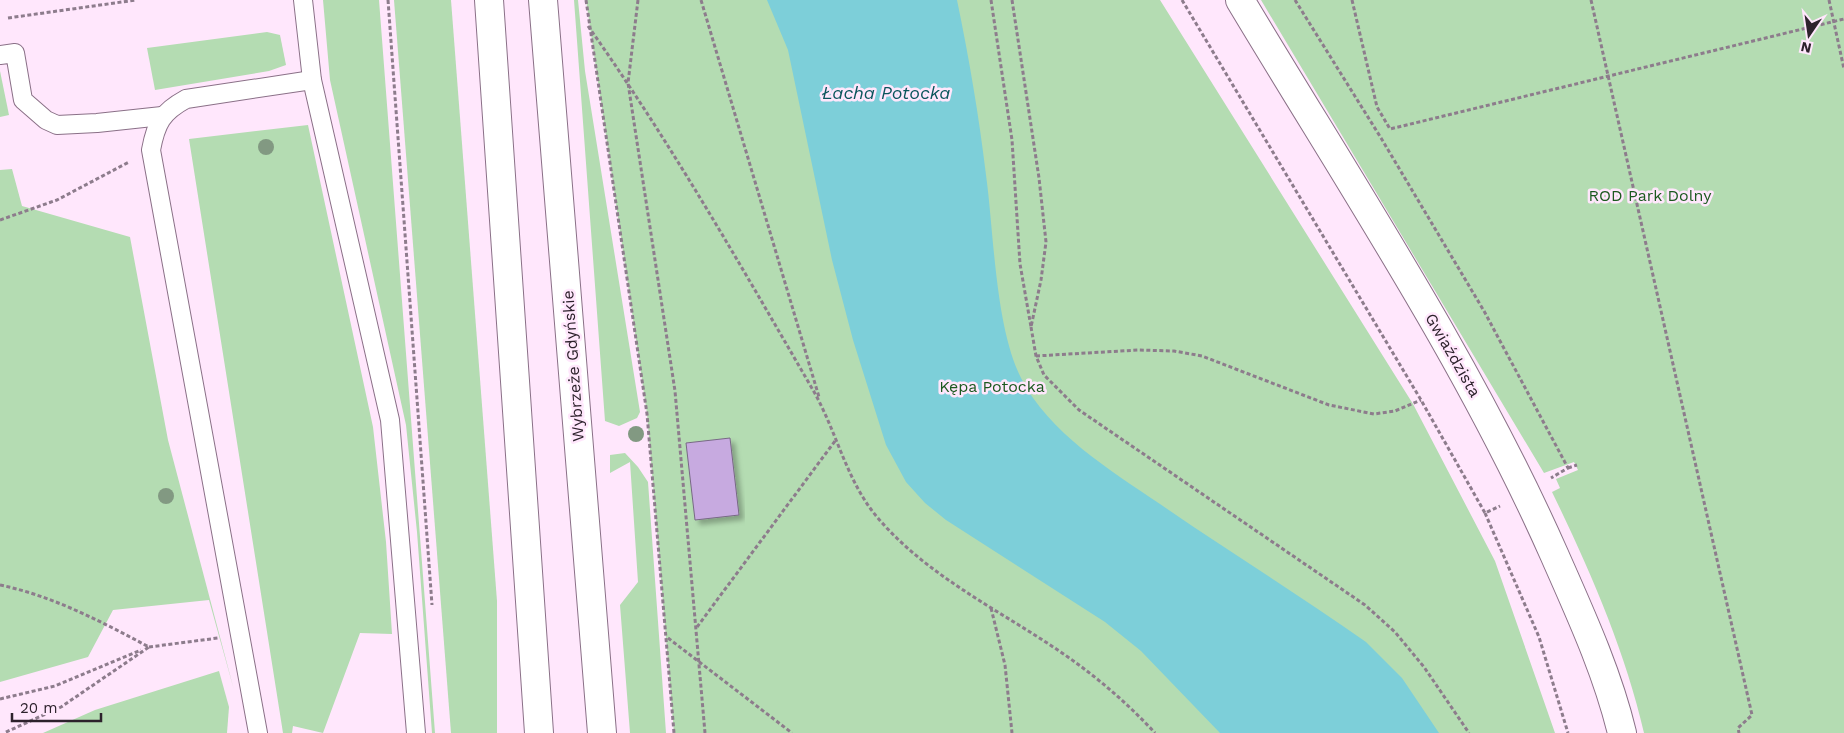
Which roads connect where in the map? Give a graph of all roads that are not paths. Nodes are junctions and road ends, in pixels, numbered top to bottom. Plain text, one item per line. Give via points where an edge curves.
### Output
1 (303, 0) edge
2 (489, 0) edge
3 (543, 0) edge
4 (1240, 0) edge
5 (0, 55) edge
6 (312, 80) junction
7 (162, 116) junction
8 (258, 733) edge
9 (416, 733) edge
10 (539, 733) edge
11 (602, 733) edge
12 (1622, 733) edge

1 - 6 lane
2 - 10 main road
3 - 11 main road, Wybrzeże Gdyńskie
4 - 12 main road, Gwiaździsta via 1466,375 1527,493 1590,636
5 - 7 lane via 15,53 23,100 57,125
6 - 7 lane via 186,99
6 - 9 lane via 390,420
7 - 8 lane via 154,132 151,150

